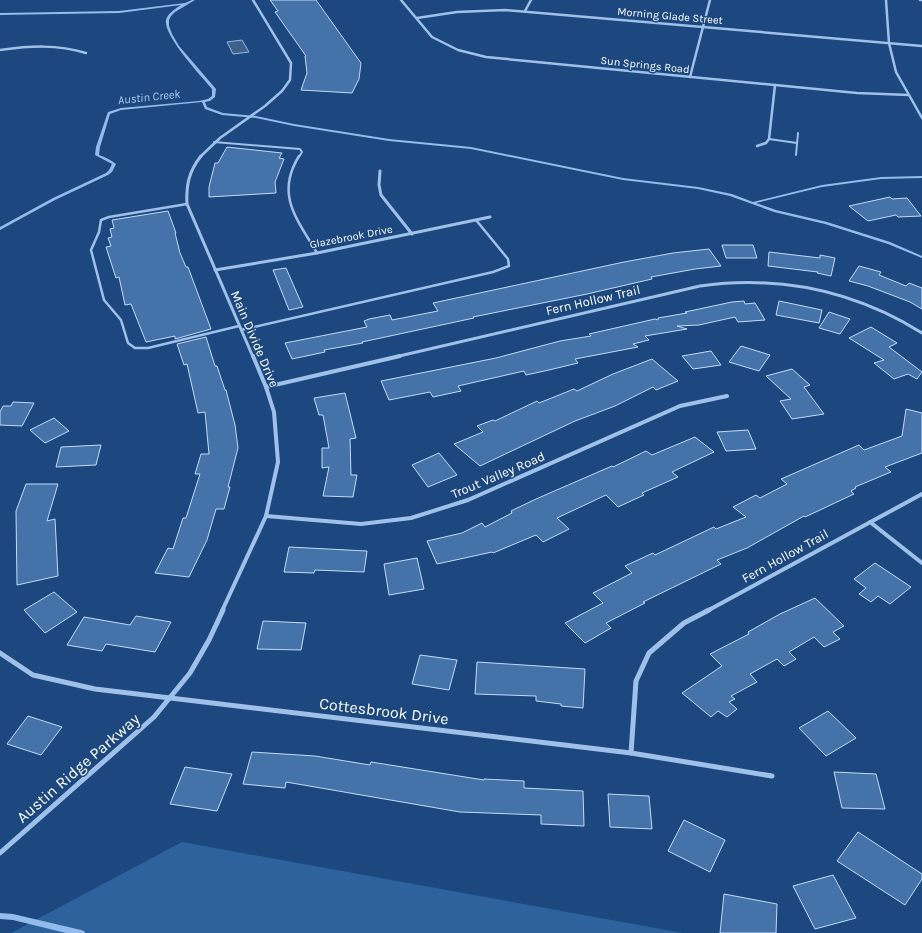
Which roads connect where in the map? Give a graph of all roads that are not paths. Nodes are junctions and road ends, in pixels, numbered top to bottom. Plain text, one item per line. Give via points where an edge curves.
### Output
1 (253, 0) edge
2 (401, 0) edge
3 (531, 0) edge
4 (710, 0) edge
5 (886, 0) edge
6 (525, 11) junction
7 (417, 18) junction
8 (703, 27) junction
9 (889, 43) junction
10 (922, 46) edge
11 (0, 50) edge
12 (86, 53) dead end
13 (690, 77) junction
14 (776, 85) junction
15 (909, 95) junction
16 (922, 118) edge
17 (798, 133) dead end
18 (769, 139) junction
19 (214, 142) junction
20 (797, 142) junction
21 (757, 146) dead end
22 (796, 155) dead end
23 (380, 171) dead end
24 (187, 204) junction
25 (490, 217) dead end
26 (476, 220) junction
27 (412, 234) junction
28 (316, 254) junction
29 (215, 270) junction
30 (240, 328) junction
31 (922, 333) edge
32 (266, 388) junction
33 (727, 396) dead end
34 (922, 494) edge
35 (266, 516) junction
36 (870, 522) junction
37 (922, 563) edge
38 (0, 653) edge
39 (170, 699) junction
40 (154, 717) joint
41 (631, 753) junction
42 (772, 776) dead end
43 (0, 853) edge

1 - 19 street, Main Divide Drive via 292,63 290,80 265,106
2 - 7 street, Sun Springs Road
3 - 6 street
4 - 8 street
5 - 9 street
6 - 7 street, Morning Glade Street via 475,10
6 - 8 street, Morning Glade Street
7 - 13 street, Sun Springs Road via 438,41 476,55
8 - 9 street, Morning Glade Street
8 - 13 street
9 - 10 street, Morning Glade Street
9 - 15 street via 896,72
11 - 12 street via 45,46 70,48
13 - 14 street, Sun Springs Road
14 - 15 street, Sun Springs Road
14 - 18 street
15 - 16 street
17 - 20 lane
18 - 20 lane
18 - 21 street
19 - 24 street, Main Divide Drive via 193,166 186,190
19 - 28 lane via 300,149 302,152 291,168 287,180 288,194 293,211
20 - 22 lane
23 - 27 street via 381,195
24 - 29 street, Main Divide Drive
24 - 30 lane via 101,220 99,232 90,250 104,300 121,320 128,343 135,348
25 - 26 street, Glazebrook Drive
26 - 27 street, Glazebrook Drive
26 - 30 lane via 508,259 509,266 493,272
27 - 28 street, Glazebrook Drive
28 - 29 street, Glazebrook Drive
29 - 30 street, Main Divide Drive
30 - 32 street, Main Divide Drive
31 - 32 street, Fern Hollow Trail via 905,322 836,294 800,286 730,282 700,286
32 - 35 street, Main Divide Drive via 274,412 278,462
33 - 35 street, Trout Valley Road via 680,406 468,500 411,518 361,524
34 - 36 street, Fern Hollow Trail
35 - 39 street, Main Divide Drive via 209,640 190,673
36 - 37 street
36 - 41 street, Fern Hollow Trail via 684,623 649,653 636,681
38 - 39 street, Cottesbrook Drive via 33,675 95,689
39 - 40 street, Main Divide Drive
39 - 41 street, Cottesbrook Drive
40 - 43 street, Austin Ridge Parkway
41 - 42 street, Cottesbrook Drive

